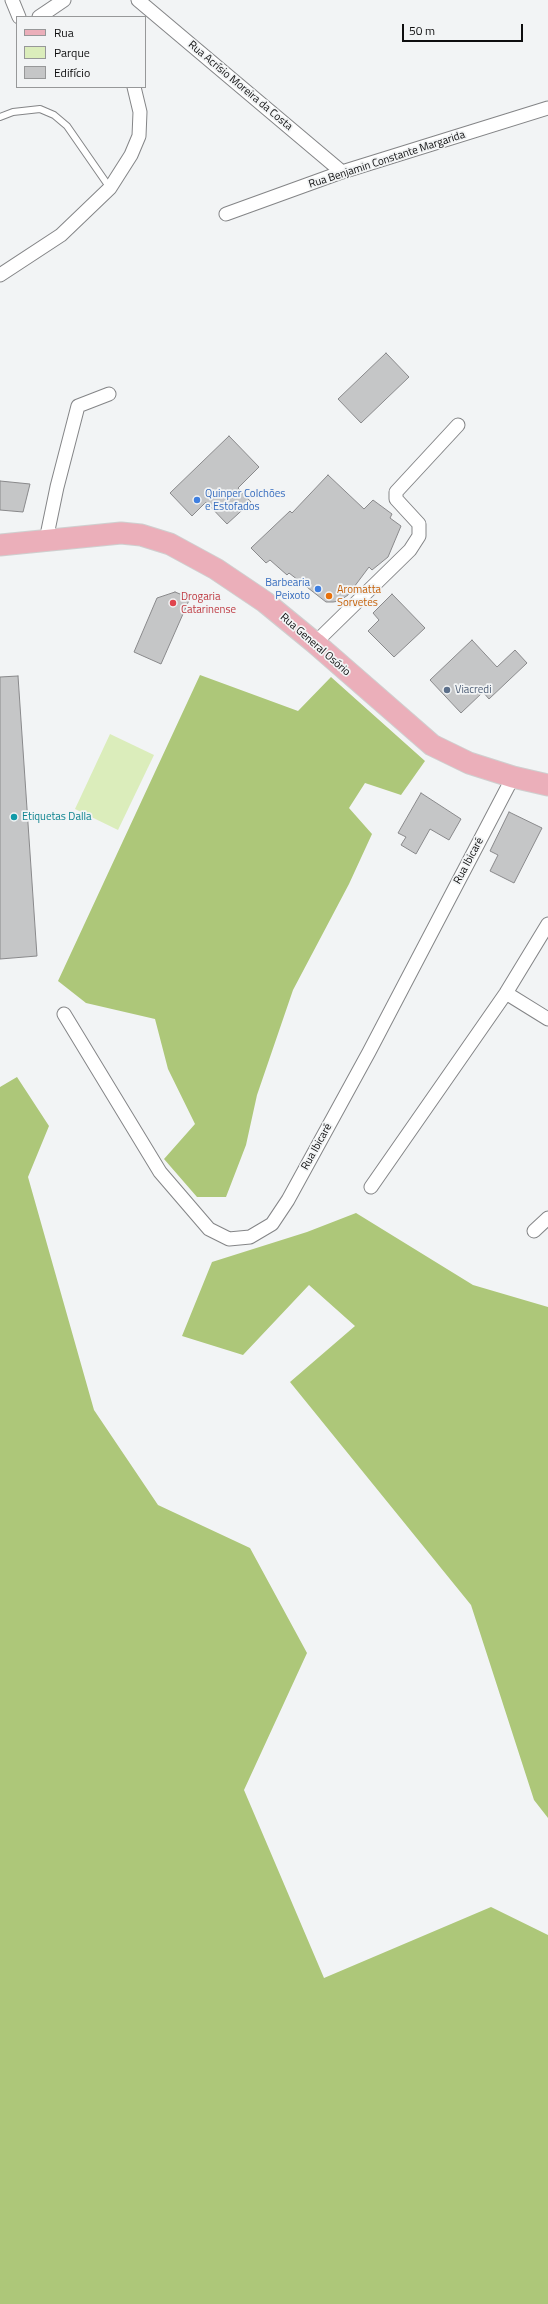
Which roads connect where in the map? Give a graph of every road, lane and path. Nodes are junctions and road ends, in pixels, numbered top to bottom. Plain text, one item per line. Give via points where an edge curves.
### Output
1 (12, 0) edge
2 (64, 0) edge
3 (138, 0) edge
4 (19, 16) edge
5 (40, 16) edge
6 (134, 88) edge
7 (548, 108) edge
8 (0, 117) edge
9 (342, 172) junction
10 (110, 188) junction
11 (226, 214) dead end
12 (0, 275) edge
13 (109, 394) dead end
14 (458, 425) dead end
15 (46, 540) junction
16 (0, 545) edge
17 (315, 643) junction
18 (513, 777) junction
19 (548, 785) edge
20 (548, 924) edge
21 (506, 993) junction
22 (64, 1014) dead end
23 (548, 1019) edge
24 (371, 1187) dead end
25 (548, 1218) edge
26 (534, 1231) dead end

1 - 4 street
2 - 5 street
3 - 9 street, Rua Acrísio Moreira da Costa
6 - 10 street via 140,112 139,136 131,155
7 - 9 street, Rua Benjamin Constante Margarida
8 - 10 lane via 13,112 40,109 54,115 67,126
9 - 11 street, Rua Benjamin Constante Margarida
10 - 12 street via 61,235
13 - 15 street via 78,406
14 - 17 street via 396,492 396,499 419,524 419,536 410,550
15 - 16 main road, Rua General Osório
15 - 17 main road, Rua General Osório via 121,533 156,539 191,554 216,569 264,602
17 - 18 main road, Rua General Osório via 432,745 469,763
18 - 19 main road, Rua General Osório
18 - 22 street, Rua Ibicaré via 369,1052 288,1200 272,1224 250,1237 229,1239 209,1229 160,1172
20 - 21 street
21 - 23 street
21 - 24 street
25 - 26 street

